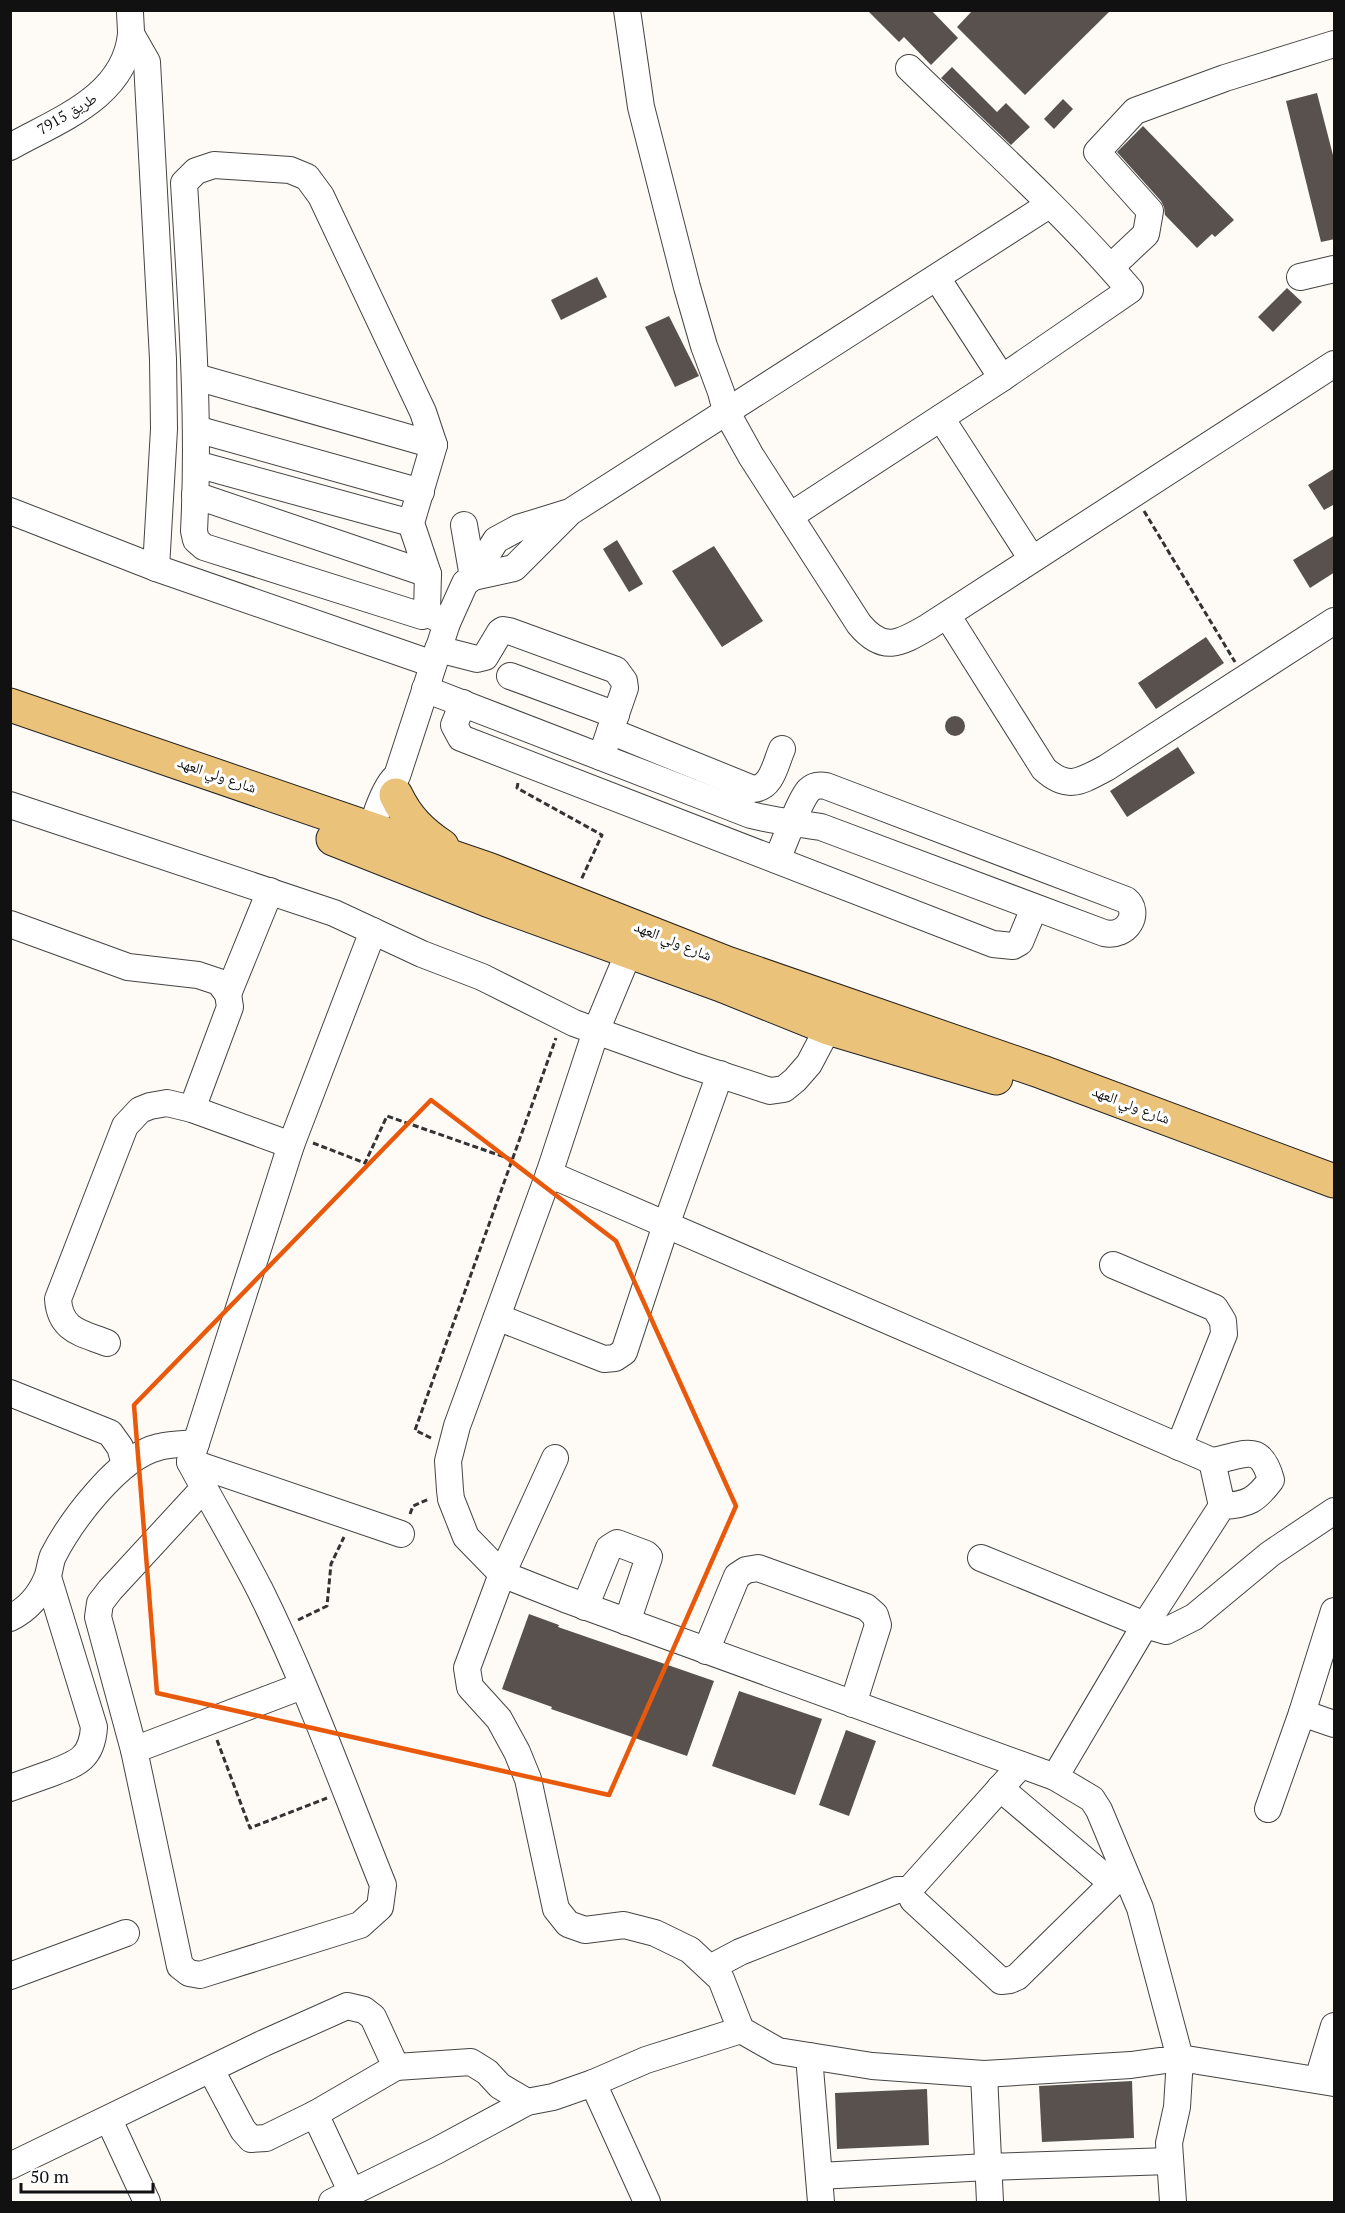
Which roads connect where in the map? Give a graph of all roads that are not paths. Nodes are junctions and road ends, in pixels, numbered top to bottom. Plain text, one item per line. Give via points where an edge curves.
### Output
1 (627, 10) edge
2 (130, 22) edge
3 (1335, 44) edge
4 (909, 68) dead end
5 (10, 147) edge
6 (1049, 205) junction
7 (1110, 267) junction
8 (1335, 268) edge
9 (1300, 277) dead end
10 (937, 278) junction
11 (1335, 364) edge
12 (196, 376) junction
13 (1002, 378) junction
14 (726, 411) junction
15 (941, 418) junction
16 (196, 429) junction
17 (434, 445) junction
18 (196, 464) junction
19 (421, 492) junction
20 (195, 495) junction
21 (10, 511) edge
22 (570, 512) junction
23 (790, 516) junction
24 (411, 523) junction
25 (464, 525) dead end
26 (1032, 559) junction
27 (156, 568) junction
28 (428, 574) junction
29 (473, 577) junction
30 (947, 615) junction
31 (438, 619) junction
32 (1335, 621) edge
33 (436, 656) junction
34 (510, 676) dead end
35 (425, 689) junction
36 (462, 703) junction
37 (10, 705) edge
38 (10, 721) edge
39 (613, 723) junction
40 (782, 750) dead end
41 (601, 757) junction
42 (393, 788) junction
43 (10, 804) edge
44 (329, 814) junction
45 (793, 822) junction
46 (371, 842) junction
47 (463, 860) junction
48 (777, 860) junction
49 (270, 891) junction
50 (1034, 908) junction
51 (10, 924) edge
52 (373, 931) junction
53 (634, 939) junction
54 (228, 994) junction
55 (828, 1028) junction
56 (596, 1031) junction
57 (720, 1074) junction
58 (192, 1109) junction
59 (293, 1140) junction
60 (549, 1174) junction
61 (1335, 1182) edge
62 (1335, 1192) edge
63 (666, 1225) junction
64 (1113, 1265) dead end
65 (497, 1317) junction
66 (107, 1343) dead end
67 (10, 1393) edge
68 (1179, 1447) junction
69 (193, 1453) junction
70 (555, 1458) dead end
71 (1212, 1461) junction
72 (125, 1464) junction
73 (204, 1488) junction
74 (1222, 1506) junction
75 (1335, 1511) edge
76 (401, 1534) road end
77 (981, 1558) dead end
78 (502, 1574) junction
79 (48, 1577) junction
80 (585, 1607) junction
81 (1335, 1611) edge
82 (10, 1618) edge
83 (627, 1622) junction
84 (1145, 1625) junction
85 (706, 1651) junction
86 (302, 1686) junction
87 (853, 1704) junction
88 (1302, 1713) junction
89 (1335, 1724) edge
90 (134, 1750) junction
91 (1021, 1765) junction
92 (1055, 1777) junction
93 (10, 1788) edge
94 (1000, 1788) junction
95 (1268, 1809) dead end
96 (1118, 1877) junction
97 (909, 1890) junction
98 (126, 1933) dead end
99 (710, 1968) junction
100 (10, 1976) edge
101 (1335, 2026) edge
102 (741, 2030) junction
103 (809, 2056) junction
104 (1180, 2058) junction
105 (396, 2067) junction
106 (211, 2070) junction
107 (984, 2074) junction
108 (1326, 2081) edge
109 (593, 2083) junction
110 (527, 2102) junction
111 (315, 2114) junction
112 (109, 2120) junction
113 (1170, 2161) junction
114 (10, 2166) edge
115 (988, 2167) junction
116 (819, 2176) junction
117 (342, 2198) edge
118 (147, 2202) edge
119 (647, 2202) edge
120 (821, 2202) edge
121 (990, 2202) edge
122 (1173, 2202) edge

1 - 14 street via 641,107 690,296
2 - 5 street, طريق 7915 via 126,56 106,90
2 - 27 street via 147,62 163,359 164,429
3 - 7 street via 1135,111 1097,152 1150,212 1146,234
4 - 6 street
6 - 7 street
6 - 10 street
7 - 13 street via 1130,290
8 - 9 street
10 - 13 street
10 - 14 street
11 - 26 street
12 - 16 street
12 - 17 street
12 - 17 street via 184,183 196,171 214,165 290,170 307,177 321,196 423,412
13 - 15 street
14 - 22 street
14 - 23 street
15 - 23 street
15 - 26 street
16 - 18 street
16 - 19 street
17 - 19 street
18 - 20 street
18 - 24 street
19 - 24 street
20 - 28 street
20 - 31 street via 194,531 204,547
21 - 27 street
22 - 29 street via 514,568
22 - 29 street via 518,528 496,540
23 - 30 street via 859,624 877,641 890,643 909,638
24 - 28 street
25 - 29 street
26 - 30 street
27 - 33 street
28 - 31 street via 427,611
29 - 31 street
30 - 32 street via 1044,769 1069,783 1106,768
31 - 33 street
33 - 35 street
33 - 39 street via 485,657 503,630 616,670 625,688
34 - 39 street
35 - 36 street
35 - 42 street
36 - 41 street
36 - 48 street via 454,725 461,738
37 - 44 main road, شارع ولي العهد
38 - 46 main road, شارع ولي العهد
39 - 40 street via 753,789 767,784
39 - 41 street
41 - 45 street via 751,815
42 - 44 main road via 360,810
42 - 46 street
42 - 47 main road via 417,827
43 - 49 street
44 - 46 main road, شارع ولي العهد
45 - 48 street
45 - 50 street via 821,827
45 - 50 street via 809,790 826,786 1126,900 1132,911 1128,927 1114,935
46 - 47 main road, شارع ولي العهد
46 - 53 main road, شارع ولي العهد via 487,900
47 - 53 main road, شارع ولي العهد via 571,901
48 - 50 street via 1005,946 1020,942
49 - 52 street
49 - 54 street
51 - 54 street via 128,967 198,975 219,982
52 - 56 street
52 - 59 street
53 - 55 main road, شارع ولي العهد
53 - 56 street
53 - 61 main road, شارع ولي العهد via 727,963 1042,1072
54 - 58 street via 230,1007
55 - 57 street via 809,1064 784,1089 771,1091
55 - 62 main road, شارع ولي العهد via 1042,1092
56 - 57 street
56 - 60 street
57 - 63 street
58 - 59 street
58 - 66 street via 167,1103 150,1106 140,1110 125,1126 58,1299 63,1320 72,1329
59 - 69 street
60 - 63 street
60 - 65 street
63 - 65 street via 624,1352 615,1358 604,1359
63 - 68 street
64 - 68 street via 1215,1308 1223,1321 1224,1334
65 - 78 street via 448,1461 451,1499 466,1537
67 - 72 street via 110,1433
68 - 71 street
69 - 72 street via 158,1447
69 - 73 street
69 - 76 street
70 - 78 street
71 - 74 street
71 - 74 street via 1241,1452 1257,1455 1266,1464 1271,1480 1248,1503
72 - 79 street via 74,1519 52,1558
73 - 86 street via 260,1590
73 - 90 street via 100,1604 98,1617
74 - 84 street
75 - 84 street via 1270,1554 1194,1617 1166,1631
77 - 84 street
78 - 80 street
78 - 99 street via 467,1668 470,1687 499,1719 528,1779 556,1909 568,1924 585,1930 624,1925 655,1933 690,1950
79 - 82 street via 28,1607
79 - 93 street via 94,1727 93,1737 84,1757 75,1764
80 - 83 street
80 - 83 street via 609,1548 617,1543 649,1557
81 - 88 street
83 - 85 street
84 - 92 street
85 - 87 street
85 - 87 street via 737,1576 758,1568 866,1607 875,1615 878,1625
86 - 90 street
86 - 90 street via 383,1885 380,1907 360,1925 200,1975 189,1973 180,1966
87 - 91 street
88 - 89 street
88 - 95 street
91 - 92 street
91 - 94 street
92 - 96 street via 1092,1799 1099,1810
94 - 96 street
94 - 97 street
96 - 97 street via 1017,1977 1001,1981 913,1900
96 - 104 street via 1140,1908
97 - 99 street via 897,1890 761,1943
98 - 100 street
99 - 102 street via 721,1979
101 - 108 street
102 - 103 street via 778,2051
102 - 109 street via 646,2060
103 - 107 street via 872,2066
103 - 116 street
104 - 107 street
104 - 108 street
104 - 113 street
105 - 106 street via 373,2017 347,2006
105 - 110 street via 471,2062
105 - 111 street
106 - 111 street via 251,2139 266,2138
106 - 112 street
107 - 115 street
109 - 110 street
109 - 119 street
110 - 117 street
111 - 117 street
112 - 114 street
112 - 118 street
113 - 115 street
113 - 122 street
115 - 116 street
115 - 121 street
116 - 120 street

